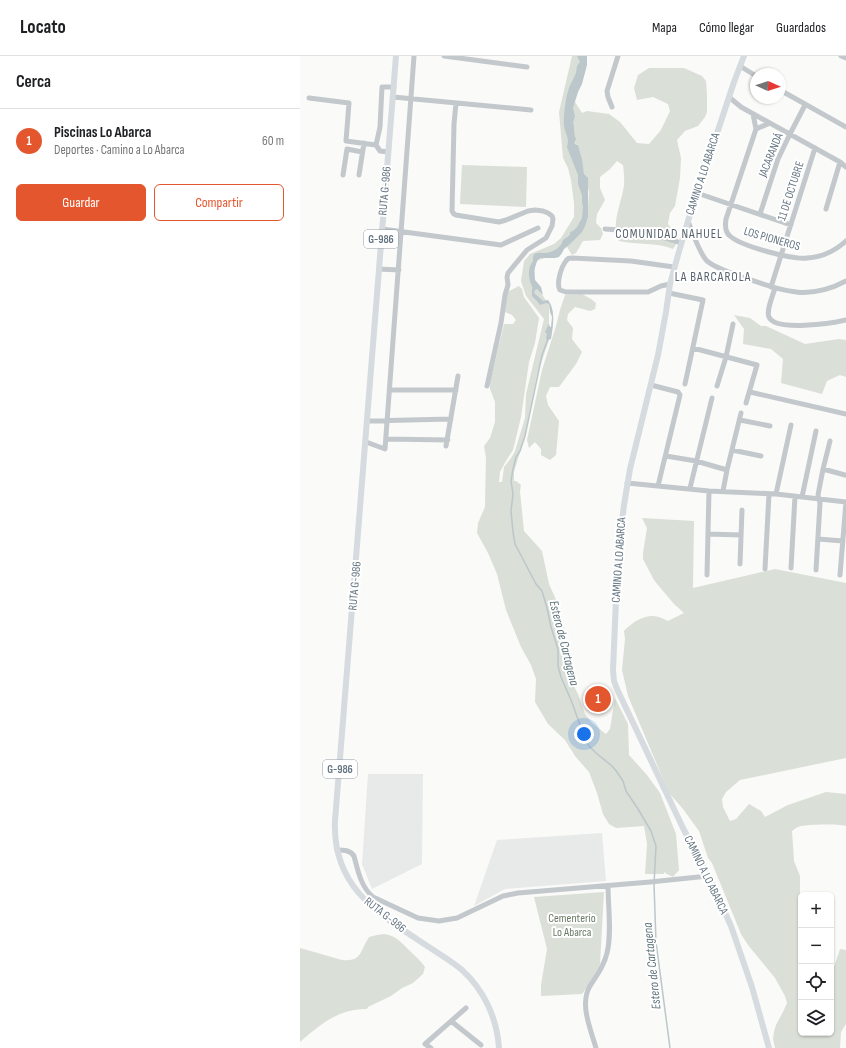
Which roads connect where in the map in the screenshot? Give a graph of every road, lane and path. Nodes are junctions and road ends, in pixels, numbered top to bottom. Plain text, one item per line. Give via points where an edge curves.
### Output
1 (396, 56) edge
2 (414, 56) edge
3 (444, 56) edge
4 (618, 56) edge
5 (744, 56) edge
6 (841, 56) edge
7 (846, 58) edge
8 (740, 66) junction
9 (527, 67) dead end
10 (750, 72) edge
11 (394, 86) junction
12 (786, 94) edge
13 (393, 97) junction
14 (729, 97) junction
15 (309, 98) dead end
16 (410, 99) junction
17 (456, 103) junction
18 (805, 105) junction
19 (612, 107) dead end
20 (531, 110) dead end
21 (753, 114) junction
22 (770, 123) junction
23 (846, 127) edge
24 (756, 129) junction
25 (790, 134) junction
26 (364, 143) junction
27 (376, 145) junction
28 (815, 148) junction
29 (362, 152) junction
30 (388, 152) junction
31 (840, 162) junction
32 (846, 167) edge
33 (343, 175) dead end
34 (359, 175) dead end
35 (697, 193) junction
36 (731, 204) junction
37 (826, 209) dead end
38 (760, 214) junction
39 (688, 221) junction
40 (791, 225) junction
41 (382, 228) junction
42 (538, 228) dead end
43 (605, 229) dead end
44 (401, 231) junction
45 (846, 241) edge
46 (681, 243) junction
47 (782, 255) junction
48 (674, 267) junction
49 (379, 269) junction
50 (399, 270) junction
51 (846, 281) edge
52 (670, 284) junction
53 (773, 287) junction
54 (669, 293) junction
55 (846, 320) edge
56 (732, 324) dead end
57 (693, 348) junction
58 (726, 357) junction
59 (458, 376) dead end
60 (685, 384) dead end
61 (651, 385) junction
62 (487, 386) dead end
63 (717, 386) dead end
64 (390, 390) junction
65 (456, 390) junction
66 (750, 392) junction
67 (712, 398) dead end
68 (746, 403) dead end
69 (741, 413) dead end
70 (846, 414) edge
71 (451, 419) junction
72 (740, 420) junction
73 (367, 421) junction
74 (387, 421) junction
75 (790, 425) dead end
76 (770, 426) dead end
77 (816, 431) dead end
78 (386, 439) junction
79 (448, 440) junction
80 (830, 441) dead end
81 (366, 442) junction
82 (446, 446) dead end
83 (732, 450) junction
84 (666, 456) junction
85 (761, 456) dead end
86 (696, 460) junction
87 (823, 469) junction
88 (727, 470) junction
89 (845, 475) edge
90 (627, 483) junction
91 (658, 486) junction
92 (690, 488) junction
93 (709, 490) junction
94 (723, 491) junction
95 (770, 494) junction
96 (776, 494) junction
97 (795, 496) junction
98 (802, 497) junction
99 (819, 499) junction
100 (846, 502) edge
101 (742, 510) dead end
102 (708, 534) junction
103 (741, 535) junction
104 (818, 539) junction
105 (843, 541) junction
106 (740, 564) dead end
107 (791, 568) dead end
108 (765, 569) dead end
109 (816, 570) dead end
110 (707, 575) dead end
111 (840, 575) dead end
112 (337, 850) junction
113 (708, 876) junction
114 (608, 886) junction
115 (466, 1008) dead end
116 (451, 1021) junction
117 (481, 1045) dead end
118 (431, 1048) edge
119 (499, 1048) edge
120 (596, 1048) edge
121 (769, 1048) edge

1 - 11 main road, RUTA G-986 / G-986
2 - 16 street
3 - 9 street
4 - 19 street via 607,91
5 - 8 main road, CAMINO A LO ABARCA
6 - 7 street
8 - 10 street
8 - 14 main road, CAMINO A LO ABARCA
11 - 13 main road, RUTA G-986 / G-986
11 - 27 street via 382,87 380,127
12 - 18 street
13 - 16 street
13 - 30 main road, RUTA G-986 / G-986
14 - 21 street
14 - 35 main road, CAMINO A LO ABARCA
15 - 26 street via 349,103 346,141
16 - 17 street
16 - 44 street
17 - 20 street
17 - 62 street via 453,212 456,215 499,222 528,211 539,210 548,213 553,219 546,238 527,250 508,273 508,285
18 - 23 street
18 - 25 street, JACARANDÁ
21 - 22 street
21 - 24 street, LOS PIONEROS
22 - 24 street
22 - 25 street
24 - 36 street, LOS PIONEROS
25 - 28 street
25 - 38 street, JACARANDÁ via 778,159
26 - 27 street
26 - 29 street
27 - 30 street via 380,151
28 - 31 street
28 - 40 street, 11 DE OCTUBRE
29 - 33 street via 347,149
29 - 34 street
30 - 41 main road, RUTA G-986 / G-986
31 - 32 street
31 - 37 street
35 - 36 street
35 - 39 main road, CAMINO A LO ABARCA
36 - 38 street
36 - 47 street, LOS PIONEROS via 725,222 728,234 743,243
38 - 40 street
39 - 46 main road, CAMINO A LO ABARCA
39 - 53 street via 709,262 734,274
40 - 47 street, 11 DE OCTUBRE
41 - 44 street
41 - 49 main road, RUTA G-986 / G-986
42 - 44 street via 502,245
43 - 46 street via 644,233
44 - 50 street
45 - 47 street, LOS PIONEROS via 830,252 814,257 797,258
46 - 48 main road, CAMINO A LO ABARCA
47 - 53 street, 11 DE OCTUBRE
48 - 52 main road, CAMINO A LO ABARCA
48 - 52 street via 632,261 572,258 565,261 558,287 566,292 648,292
49 - 50 street
49 - 73 main road, RUTA G-986 / G-986
50 - 64 street
51 - 53 street via 824,290 809,292 794,292
52 - 54 main road, CAMINO A LO ABARCA
53 - 55 street, 11 DE OCTUBRE via 768,312 772,322 801,326
54 - 57 street via 703,300
54 - 61 main road, CAMINO A LO ABARCA
56 - 58 street
57 - 58 street
57 - 60 street
58 - 63 street
58 - 66 street via 757,365
59 - 65 street
61 - 84 street via 678,392 680,395
61 - 90 main road, CAMINO A LO ABARCA
64 - 65 street
64 - 74 street
65 - 71 street
66 - 68 street
66 - 70 street
67 - 86 street
69 - 72 street
71 - 74 street
71 - 79 street
72 - 76 street
72 - 83 street
73 - 74 street
73 - 81 main road, RUTA G-986 / G-986
74 - 78 street
75 - 96 street
77 - 98 street
78 - 79 street
78 - 81 street via 385,449
79 - 82 street
80 - 87 street
81 - 112 main road, RUTA G-986 / G-986 via 335,821
83 - 85 street
83 - 88 street
84 - 86 street
84 - 91 street
86 - 88 street
86 - 92 street
87 - 89 street
87 - 99 street
88 - 94 street
90 - 91 street
90 - 113 main road, CAMINO A LO ABARCA via 618,553 614,681
91 - 92 street
92 - 93 street
93 - 94 street
93 - 102 street
94 - 95 street
95 - 96 street
95 - 108 street
96 - 97 street
97 - 98 street
97 - 107 street
98 - 99 street
99 - 100 street
99 - 104 street
100 - 105 street
101 - 103 street
102 - 103 street
102 - 110 street
103 - 106 street
104 - 105 street
104 - 109 street
105 - 111 street
112 - 114 street via 346,850 353,854 363,884 373,897 418,918 431,920 445,921 457,918 510,894
112 - 119 main road, RUTA G-986 / G-986 via 348,879 366,902 457,966 475,984 492,1013
113 - 114 street
113 - 121 main road, CAMINO A LO ABARCA via 746,966
114 - 120 street via 608,950 602,968 588,990 586,1002
115 - 116 street
116 - 117 street
116 - 118 street via 425,1044

